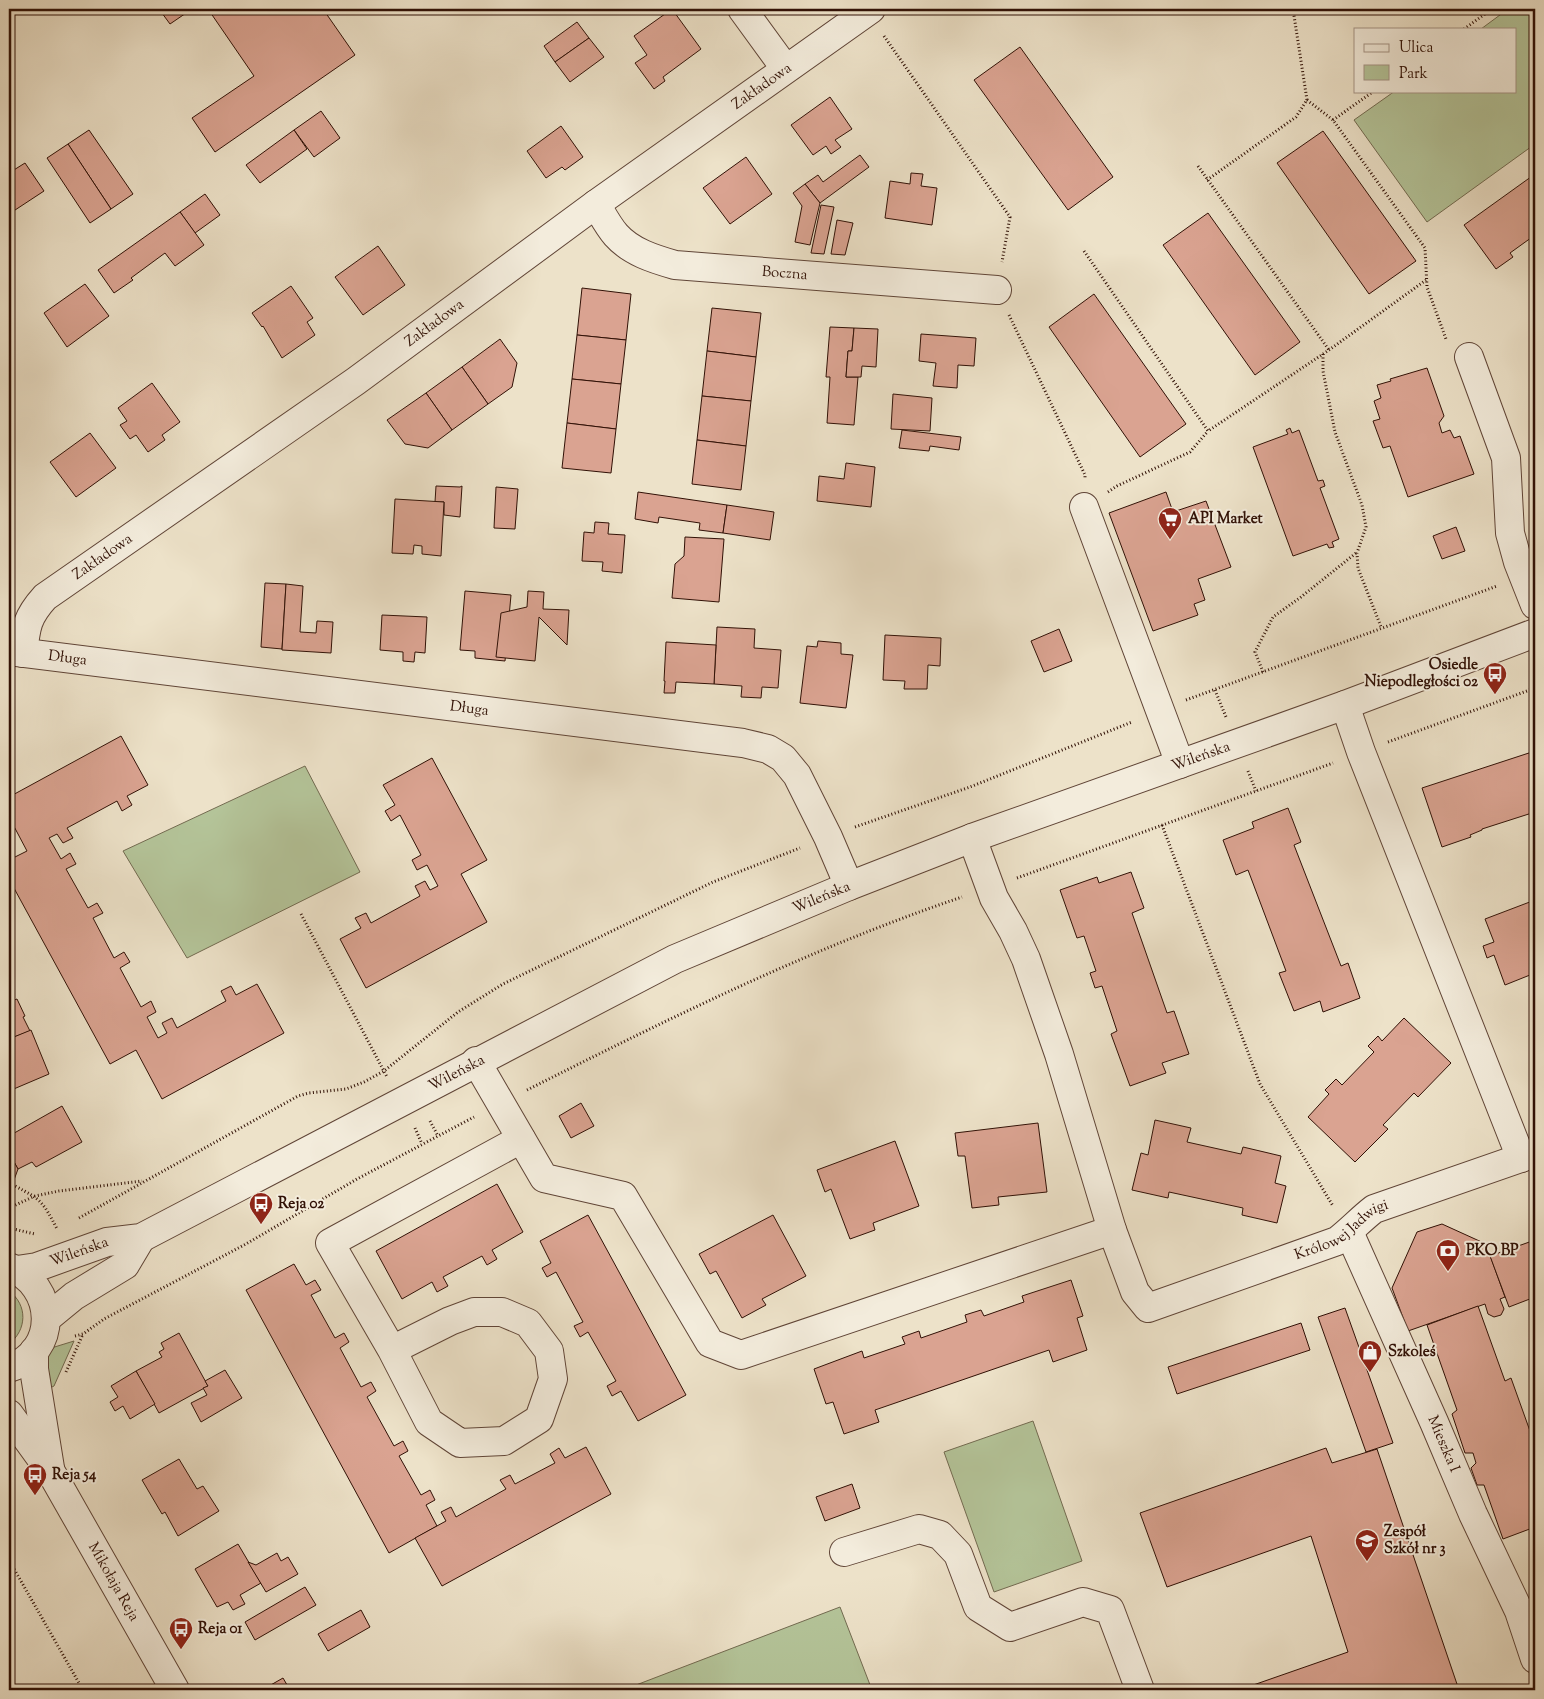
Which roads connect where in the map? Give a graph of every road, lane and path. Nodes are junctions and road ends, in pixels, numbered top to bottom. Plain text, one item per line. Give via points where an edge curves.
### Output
1 (742, 9) edge
2 (1293, 9) edge
3 (1492, 9) edge
4 (869, 10) edge
5 (1465, 28) edge
6 (786, 68) junction
7 (1373, 92) edge
8 (1307, 100) junction
9 (1333, 120) junction
10 (1198, 166) dead end
11 (1207, 180) junction
12 (596, 204) junction
13 (1084, 251) dead end
14 (1427, 279) junction
15 (997, 290) junction
16 (1329, 350) junction
17 (1458, 350) joint
18 (1323, 354) junction
19 (1208, 431) junction
20 (1084, 507) junction
21 (1357, 553) junction
22 (1535, 605) edge
23 (1381, 627) dead end
24 (1535, 634) edge
25 (16, 652) edge
26 (1263, 672) dead end
27 (1345, 705) junction
28 (1180, 764) junction
29 (1162, 825) dead end
30 (972, 838) junction
31 (849, 886) junction
32 (301, 914) dead end
33 (476, 1061) junction
34 (390, 1083) dead end
35 (412, 1124) dead end
36 (438, 1136) dead end
37 (521, 1139) junction
38 (422, 1144) junction
39 (1528, 1155) edge
40 (9, 1189) edge
41 (35, 1196) junction
42 (9, 1208) edge
43 (74, 1221) dead end
44 (66, 1225) dead end
45 (9, 1228) edge
46 (58, 1230) junction
47 (1112, 1230) junction
48 (1349, 1232) junction
49 (51, 1233) dead end
50 (36, 1234) dead end
51 (141, 1238) junction
52 (13, 1269) edge
53 (46, 1320) junction
54 (392, 1350) junction
55 (34, 1351) junction
56 (9, 1368) edge
57 (66, 1374) dead end
58 (9, 1414) edge
59 (51, 1472) junction
60 (844, 1552) dead end
61 (9, 1560) edge
62 (1535, 1659) edge
63 (83, 1690) edge
64 (174, 1690) edge
65 (1140, 1690) edge

1 - 6 street
2 - 8 path
3 - 5 path
4 - 6 street, Zakładowa
4 - 15 path via 1010,217
6 - 12 street, Zakładowa
7 - 9 path
8 - 9 path
8 - 11 path via 1296,117
9 - 14 path via 1425,248
10 - 11 path
11 - 16 path
12 - 15 street, Boczna via 615,235 651,258 675,265
12 - 25 street, Zakładowa via 356,381 45,597 32,612
13 - 19 path
14 - 16 path
14 - 17 path
15 - 20 path via 1085,475
16 - 18 path
17 - 22 street via 1506,458 1510,533
18 - 19 path
18 - 21 path via 1323,371 1335,432 1362,505 1366,526
19 - 20 path via 1190,452 1116,486
20 - 28 street
21 - 23 path via 1358,568
21 - 26 path via 1273,617 1255,652
24 - 27 street, Wileńska
25 - 31 street, Długa via 743,743 768,749 783,758 797,775
27 - 28 street, Wileńska
27 - 39 street via 1361,752
28 - 30 street, Wileńska
29 - 48 path via 1260,1084
30 - 31 street, Wileńska
30 - 47 street via 994,898 1026,959 1059,1054
31 - 33 street, Wileńska via 675,959
32 - 34 path
33 - 37 street
33 - 51 street, Wileńska
35 - 38 path
36 - 38 path
37 - 47 street via 544,1178 623,1196 710,1344 741,1356
37 - 54 street via 330,1243
38 - 57 path via 104,1320 83,1334
39 - 48 street, Królowej Jadwigi via 1374,1210
40 - 41 path via 15,1186
41 - 42 path
41 - 43 path via 145,1181
41 - 46 path via 46,1206
44 - 46 path
45 - 50 path
46 - 49 path
47 - 48 street, Królowej Jadwigi via 1135,1292 1148,1308 1307,1253 1337,1241
48 - 62 street, Mieszka I via 1519,1612
51 - 52 street, Wileńska via 107,1242 37,1267
51 - 53 street, Wileńska via 125,1265 74,1296
52 - 53 street via 25,1275 36,1287 44,1303
53 - 55 street via 43,1336
54 - 54 street via 428,1422 460,1443 504,1442 539,1418 553,1379 549,1351 528,1323 502,1312 474,1312
55 - 56 street
55 - 59 street, Mikołaja Reja via 34,1369
58 - 59 street, Mikołaja Reja
59 - 64 street, Mikołaja Reja
60 - 65 street via 919,1528 940,1535 958,1554 978,1607 1010,1627 1083,1602 1110,1610
61 - 63 path

